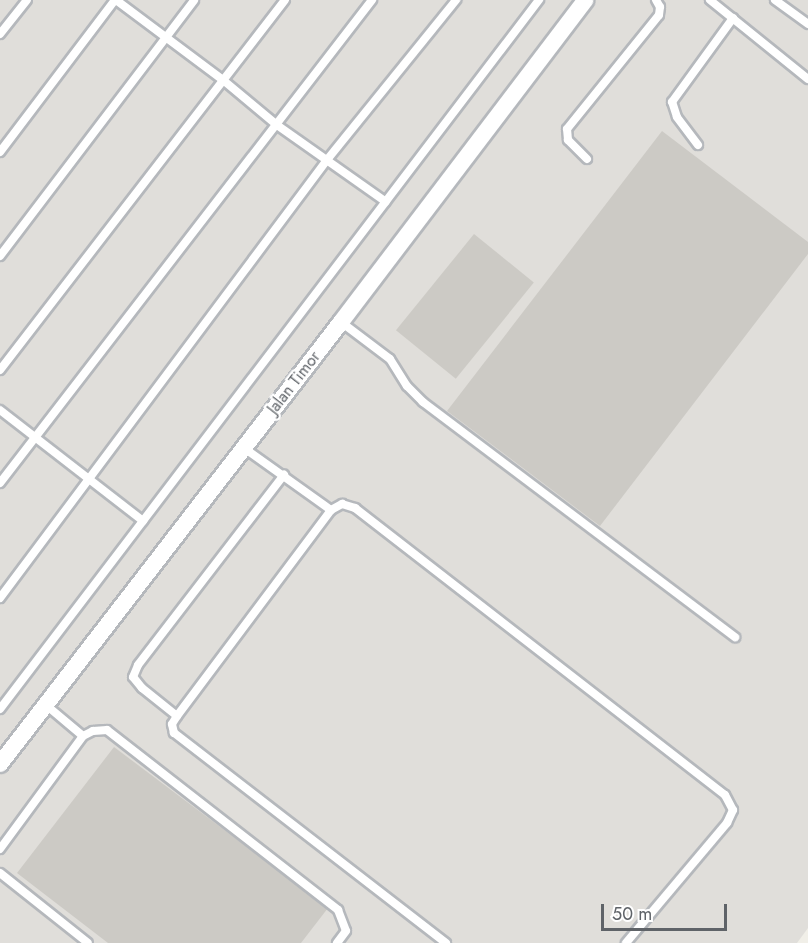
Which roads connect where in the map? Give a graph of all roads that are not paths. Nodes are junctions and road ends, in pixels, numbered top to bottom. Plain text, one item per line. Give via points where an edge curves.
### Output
1 (27, 0) edge
2 (116, 0) edge
3 (194, 0) edge
4 (285, 0) edge
5 (372, 0) edge
6 (456, 0) edge
7 (539, 0) edge
8 (585, 0) edge
9 (656, 0) edge
10 (710, 0) edge
11 (775, 0) edge
12 (733, 18) junction
13 (808, 24) edge
14 (0, 34) edge
15 (165, 37) junction
16 (808, 79) edge
17 (223, 80) junction
18 (277, 125) junction
19 (698, 145) dead end
20 (0, 152) edge
21 (587, 159) dead end
22 (327, 160) junction
23 (386, 202) junction
24 (0, 256) edge
25 (341, 322) junction
26 (0, 370) edge
27 (0, 410) edge
28 (34, 437) junction
29 (244, 448) junction
30 (285, 475) junction
31 (89, 479) junction
32 (0, 483) edge
33 (331, 510) junction
34 (143, 520) junction
35 (0, 598) edge
36 (735, 637) dead end
37 (46, 705) junction
38 (0, 709) edge
39 (177, 716) junction
40 (83, 736) junction
41 (0, 764) edge
42 (0, 849) edge
43 (0, 873) edge
44 (88, 943) edge
45 (337, 943) edge
46 (446, 943) edge
47 (626, 943) edge

1 - 14 lane
2 - 15 lane
2 - 20 lane
3 - 15 lane
4 - 17 lane
5 - 18 lane
6 - 22 lane
7 - 23 lane
8 - 25 street, Jalan Timor
9 - 21 lane via 659,15 567,129 568,140
10 - 12 lane
11 - 13 lane
12 - 16 lane
12 - 19 lane via 672,102 677,117
15 - 17 lane
15 - 24 lane
17 - 18 lane
17 - 26 lane
18 - 22 lane
18 - 28 lane
22 - 23 lane
22 - 31 lane
23 - 34 lane
25 - 29 street, Jalan Timor
25 - 36 lane via 390,359 406,386 423,402
27 - 28 lane
28 - 31 lane
28 - 32 lane
29 - 30 lane
29 - 37 street, Jalan Timor
30 - 33 lane
30 - 39 lane via 138,665 133,677
31 - 34 lane
31 - 35 lane
33 - 39 lane
33 - 47 lane via 342,504 355,508 725,795 733,810 727,823
34 - 38 lane
37 - 40 lane
37 - 41 street, Jalan Timor
39 - 46 lane via 172,724 174,733
40 - 42 lane
40 - 45 lane via 107,730 338,910 346,931
43 - 44 lane

